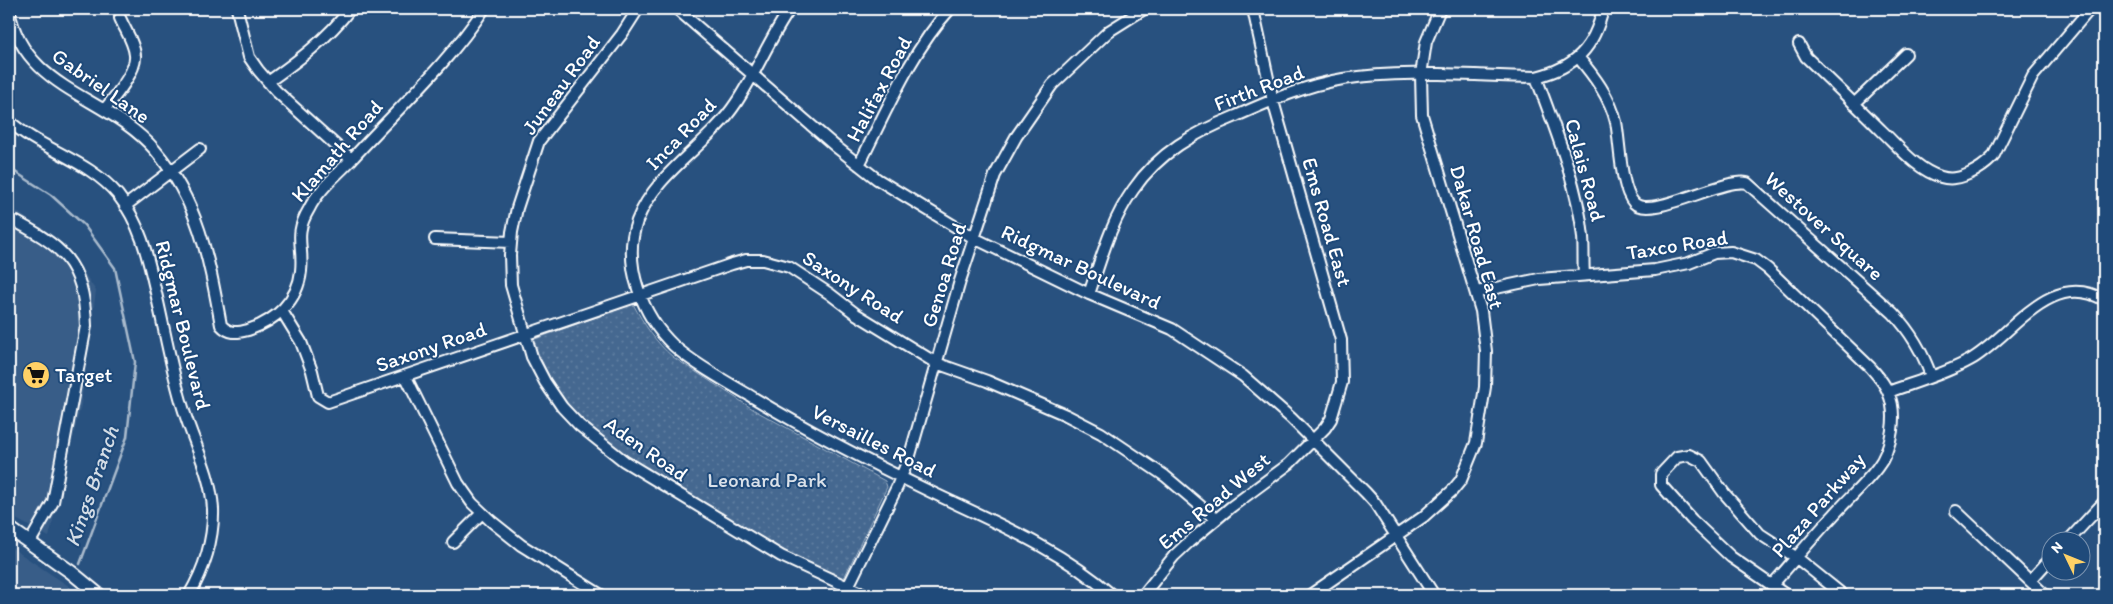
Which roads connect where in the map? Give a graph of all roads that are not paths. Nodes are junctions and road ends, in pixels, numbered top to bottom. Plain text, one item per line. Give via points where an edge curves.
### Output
1 (237, 9) edge
2 (350, 9) edge
3 (484, 9) edge
4 (638, 9) edge
5 (677, 9) edge
6 (790, 9) edge
7 (950, 9) edge
8 (1144, 9) edge
9 (1253, 9) edge
10 (1440, 9) edge
11 (1603, 9) edge
12 (2090, 9) edge
13 (9, 10) edge
14 (120, 18) dead end
15 (1799, 44) dead end
16 (1906, 54) dead end
17 (1578, 57) junction
18 (752, 73) junction
19 (1420, 75) junction
20 (1536, 77) junction
21 (268, 82) junction
22 (1273, 101) junction
23 (1854, 104) junction
24 (104, 110) junction
25 (9, 121) edge
26 (200, 149) dead end
27 (351, 159) junction
28 (859, 165) junction
29 (171, 172) junction
30 (125, 206) junction
31 (9, 218) edge
32 (974, 238) junction
33 (435, 239) dead end
34 (511, 242) junction
35 (1584, 276) junction
36 (1477, 292) junction
37 (1089, 294) junction
38 (640, 295) junction
39 (2104, 300) edge
40 (282, 311) junction
41 (225, 329) joint
42 (525, 335) junction
43 (936, 363) junction
44 (1931, 376) junction
45 (406, 377) junction
46 (1888, 392) junction
47 (1314, 440) junction
48 (901, 477) junction
49 (2104, 502) edge
50 (1956, 511) dead end
51 (482, 513) junction
52 (1216, 519) junction
53 (9, 528) edge
54 (2076, 532) edge
55 (1395, 536) junction
56 (30, 542) junction
57 (453, 542) dead end
58 (1797, 558) junction
59 (2040, 570) edge
60 (2030, 581) junction
61 (1772, 585) junction
62 (846, 591) edge
63 (590, 592) edge
64 (99, 595) edge
65 (189, 595) edge
66 (601, 595) edge
67 (865, 595) edge
68 (1112, 595) edge
69 (1143, 595) edge
70 (1310, 595) edge
71 (1434, 595) edge
72 (1786, 595) edge
73 (1843, 595) edge
74 (2045, 595) edge

1 - 21 street via 249,57
2 - 21 street via 323,40
3 - 27 street, Klamath Road via 448,58
4 - 34 street, Juneau Road via 539,141 517,208
5 - 18 street, Ridgmar Boulevard
6 - 18 street, Inca Road
7 - 28 street, Halifax Road via 900,82
8 - 32 street, Genoa Road via 1109,30 1052,86 999,167
9 - 22 street, Ems Road East
10 - 19 street, Dakar Road East via 1426,42
11 - 17 street, Firth Road via 1593,40
12 - 23 street via 2033,76 1993,157 1972,172 1950,178 1932,174
13 - 24 street, Gabriel Lane via 17,38 42,71
14 - 24 street via 132,43 134,63 117,95
15 - 23 street via 1806,56
16 - 23 street
17 - 20 street, Firth Road via 1567,66
17 - 44 street, Westover Square via 1609,102 1616,122 1621,164 1635,204 1645,208 1739,181 1747,183 1893,313 1925,359
18 - 28 street, Ridgmar Boulevard
18 - 38 street, Inca Road via 718,127 663,178 641,212 633,244
19 - 20 street, Firth Road
19 - 22 street, Firth Road via 1342,80 1310,87
19 - 36 street, Dakar Road East via 1422,115
20 - 35 street, Calais Road via 1562,148 1580,216
21 - 27 street
22 - 37 street, Firth Road via 1190,136 1162,157 1133,189 1121,208
22 - 47 street, Ems Road East via 1341,340 1343,364 1339,397 1331,418
24 - 29 street, Gabriel Lane via 134,130
25 - 30 street, Ridgmar Boulevard via 91,172 109,186
26 - 29 street
27 - 40 street, Klamath Road via 310,206 302,221 299,229 301,271 295,292
28 - 32 street, Ridgmar Boulevard
29 - 30 street
29 - 41 street, Gabriel Lane via 196,216 205,244 221,325
30 - 65 street, Ridgmar Boulevard via 142,239 184,411 210,486 213,509 209,546 203,569
31 - 56 street via 61,249 75,271 85,300 86,326 53,502
32 - 37 street, Ridgmar Boulevard
32 - 43 street, Genoa Road
33 - 34 street
34 - 42 street, Juneau Road via 511,285
35 - 36 street, Taxco Road via 1539,278
35 - 46 street, Taxco Road via 1655,270 1714,254 1731,252 1746,255 1768,269 1870,367
36 - 55 street, Dakar Road East via 1482,312 1486,387 1476,442 1461,480 1452,491
37 - 47 street, Ridgmar Boulevard via 1172,329 1194,342 1264,393
38 - 42 street, Saxony Road
38 - 43 street, Saxony Road via 746,260 763,260 800,274 856,314
38 - 48 street, Versailles Road via 650,317 675,347 783,416
39 - 44 street via 2072,293 2041,302 1992,346 1950,370
40 - 41 street, Klamath Road via 249,330 235,333
40 - 45 street, Saxony Road via 301,342 318,396 324,401 336,401
42 - 45 street, Saxony Road
42 - 62 street, Aden Road via 532,357 562,407 624,461 781,556
43 - 48 street, Genoa Road
43 - 52 street, Saxony Road via 987,381 1101,433 1165,476
44 - 46 street
45 - 51 street via 458,483
46 - 58 street, Plaza Parkway via 1893,410 1892,430 1878,468
47 - 52 street, Ems Road West via 1289,464
47 - 55 street, Ridgmar Boulevard via 1366,493
48 - 62 street, Genoa Road
48 - 68 street, Versailles Road via 1021,534 1073,564
49 - 54 street
50 - 60 street
51 - 57 street
51 - 63 street via 521,545
52 - 69 street, Ems Road West via 1174,556
53 - 56 main road
55 - 70 street, Dakar Road East
55 - 71 street, Ridgmar Boulevard
56 - 64 main road
58 - 61 street, Plaza Parkway
58 - 61 street via 1760,534 1701,461 1689,455 1677,457 1661,474 1662,485 1692,520 1731,557
58 - 73 street
59 - 60 street
60 - 74 street
61 - 72 street
62 - 67 street, Aden Road
63 - 66 street

